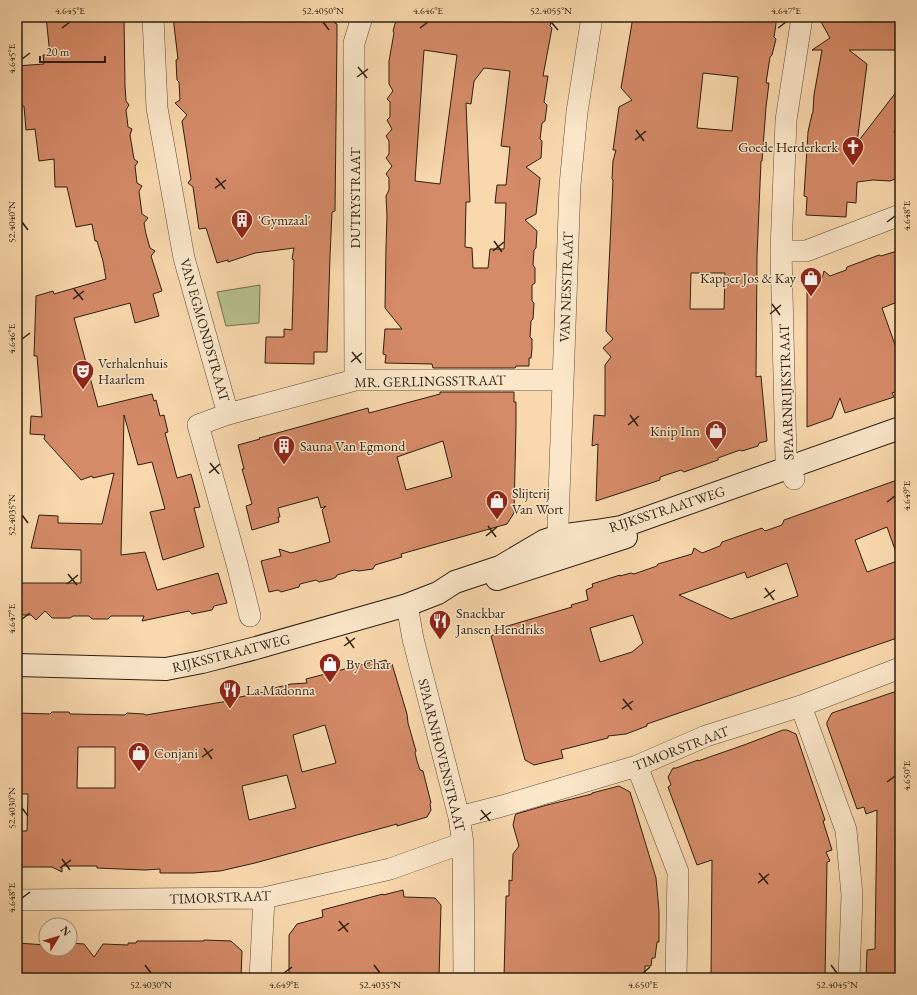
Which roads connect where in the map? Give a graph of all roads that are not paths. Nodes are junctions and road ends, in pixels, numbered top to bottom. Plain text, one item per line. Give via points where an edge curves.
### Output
1 (153, 17) edge
2 (362, 17) edge
3 (592, 17) edge
4 (802, 17) edge
5 (900, 215) edge
6 (781, 251) junction
7 (355, 380) junction
8 (563, 380) junction
9 (228, 414) junction
10 (900, 428) edge
11 (900, 440) edge
12 (792, 473) junction
13 (559, 536) junction
14 (561, 559) junction
15 (438, 592) junction
16 (407, 605) junction
17 (250, 616) dead end
18 (17, 665) edge
19 (900, 668) edge
20 (801, 706) junction
21 (637, 766) junction
22 (459, 817) junction
23 (463, 843) junction
24 (264, 898) junction
25 (17, 900) edge
26 (260, 978) edge
27 (464, 978) edge
28 (676, 978) edge
29 (849, 978) edge

1 - 9 street, VAN EGMONDSTRAAT via 157,108 184,258
2 - 7 street, DUTRYSTRAAT via 354,43
3 - 8 street, VAN NESSTRAAT via 577,112 570,185
4 - 6 street, SPAARNRIJKSTRAAT via 786,120
5 - 6 street via 806,251
6 - 12 street, SPAARNRIJKSTRAAT via 786,459
7 - 8 street, MR. GERLINGSSTRAAT
7 - 9 street, MR. GERLINGSSTRAAT
8 - 13 street, VAN NESSTRAAT
9 - 17 street, VAN EGMONDSTRAAT via 198,425 238,564
10 - 12 main road, RIJKSSTRAATWEG
11 - 12 main road, RIJKSSTRAATWEG
12 - 13 main road, RIJKSSTRAATWEG via 621,527
12 - 14 main road, RIJKSSTRAATWEG
13 - 14 street, VAN NESSTRAAT
13 - 15 main road, RIJKSSTRAATWEG via 544,541 500,567 455,582
14 - 15 main road, RIJKSSTRAATWEG via 458,591
15 - 16 main road, RIJKSSTRAATWEG
16 - 18 main road, RIJKSSTRAATWEG via 256,648 166,669
16 - 22 street, SPAARNHOVENSTRAAT via 413,639
19 - 20 street, TIMORSTRAAT
20 - 21 street, TIMORSTRAAT via 706,736
20 - 29 street via 846,830 852,895
21 - 22 street, TIMORSTRAAT
21 - 28 street via 678,872
22 - 23 street, SPAARNHOVENSTRAAT
23 - 24 street, TIMORSTRAAT via 390,868
23 - 27 street, SPAARNHOVENSTRAAT
24 - 25 street, TIMORSTRAAT
24 - 26 street

